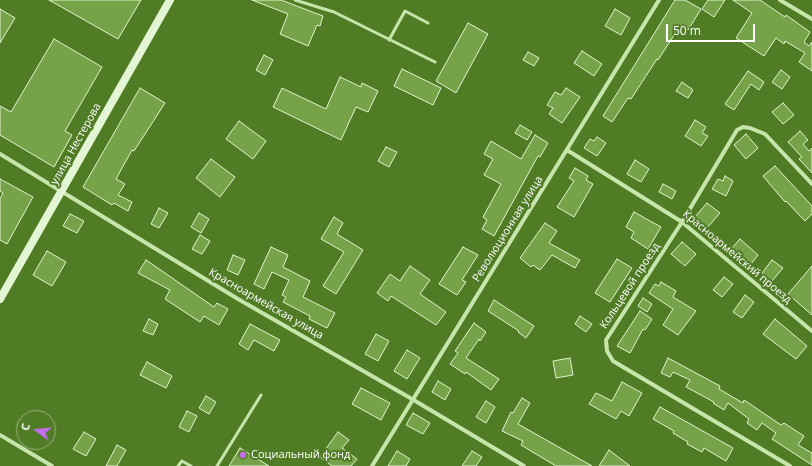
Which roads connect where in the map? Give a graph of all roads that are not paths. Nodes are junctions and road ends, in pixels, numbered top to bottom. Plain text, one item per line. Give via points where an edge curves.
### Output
1 (170, 0) edge
2 (295, 0) edge
3 (659, 0) edge
4 (780, 0) edge
5 (812, 19) edge
6 (428, 24) dead end
7 (389, 40) junction
8 (435, 62) dead end
9 (567, 150) junction
10 (0, 154) edge
11 (812, 184) edge
12 (62, 192) junction
13 (682, 222) junction
14 (0, 299) edge
15 (812, 331) edge
16 (261, 395) dead end
17 (412, 399) junction
18 (0, 435) edge
19 (52, 466) edge
20 (178, 466) edge
21 (191, 466) edge
22 (217, 466) edge
23 (372, 466) edge
24 (524, 466) edge
25 (790, 466) edge

1 - 12 main road, улица Нестерова
2 - 7 lane via 334,12
3 - 9 street, Революционная улица
4 - 5 street
6 - 7 lane via 405,11
7 - 8 lane
9 - 13 street, Красноармейский проезд
9 - 17 street, Революционная улица
10 - 12 street, Красноармейская улица
11 - 13 street, Кольцевой проезд via 765,134 743,128 737,130
12 - 14 main road, улица Нестерова
12 - 17 street, Красноармейская улица via 238,299
13 - 15 street, Красноармейский проезд
13 - 25 street, Кольцевой проезд via 606,340 607,351 613,361
16 - 22 lane
17 - 23 street, Революционная улица
17 - 24 street, Красноармейская улица
18 - 19 street
20 - 21 lane via 182,461

